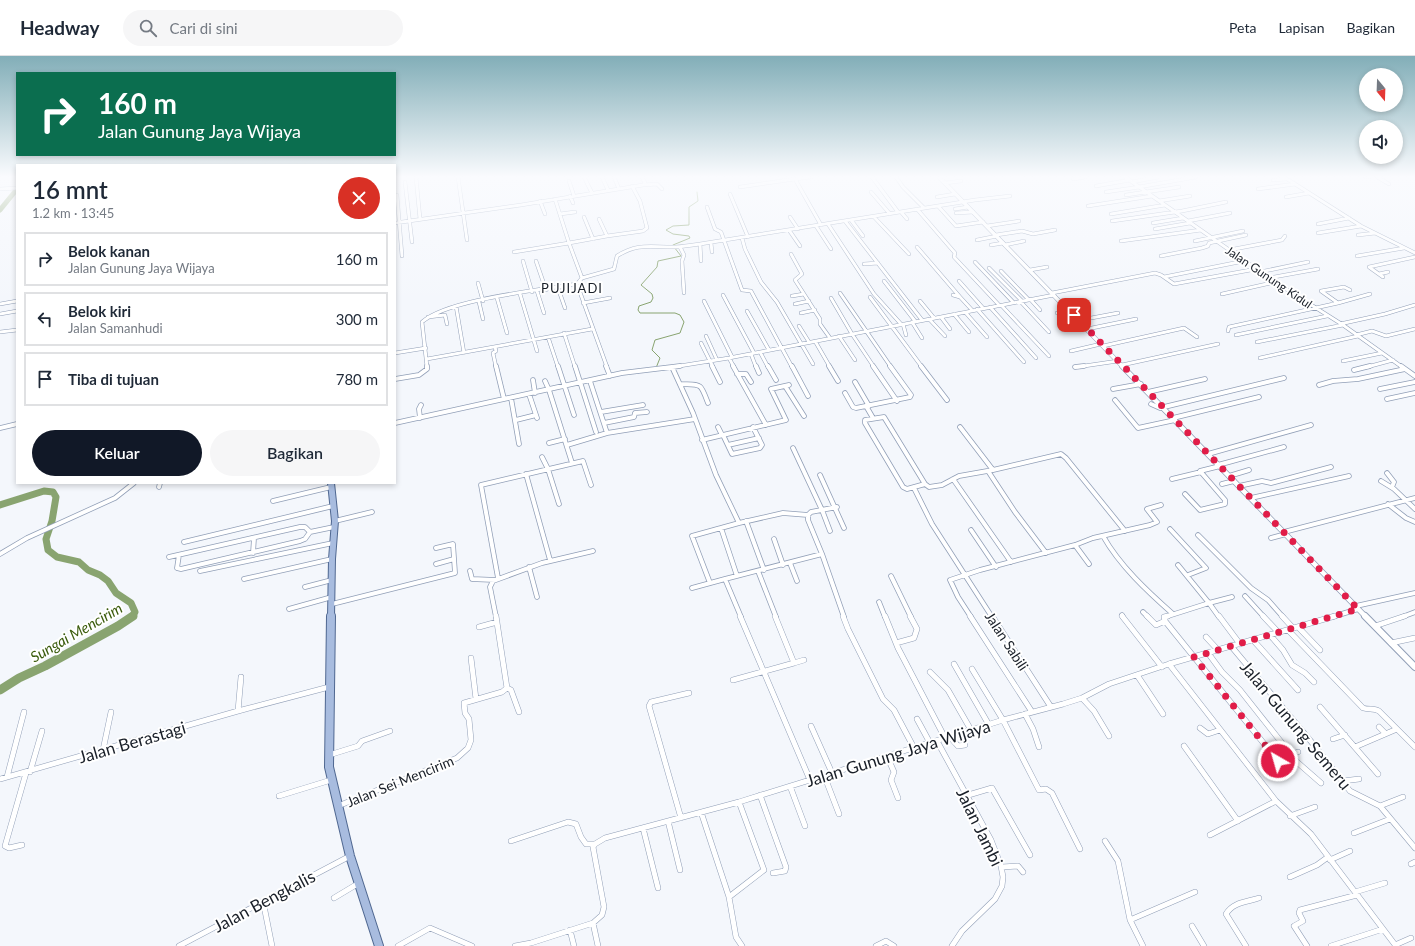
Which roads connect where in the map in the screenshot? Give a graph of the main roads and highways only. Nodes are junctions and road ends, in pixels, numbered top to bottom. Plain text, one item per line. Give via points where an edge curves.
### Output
1 (331, 485) edge
2 (380, 946) edge

1 - 2 main road via 334,524 328,755 331,780 350,856

